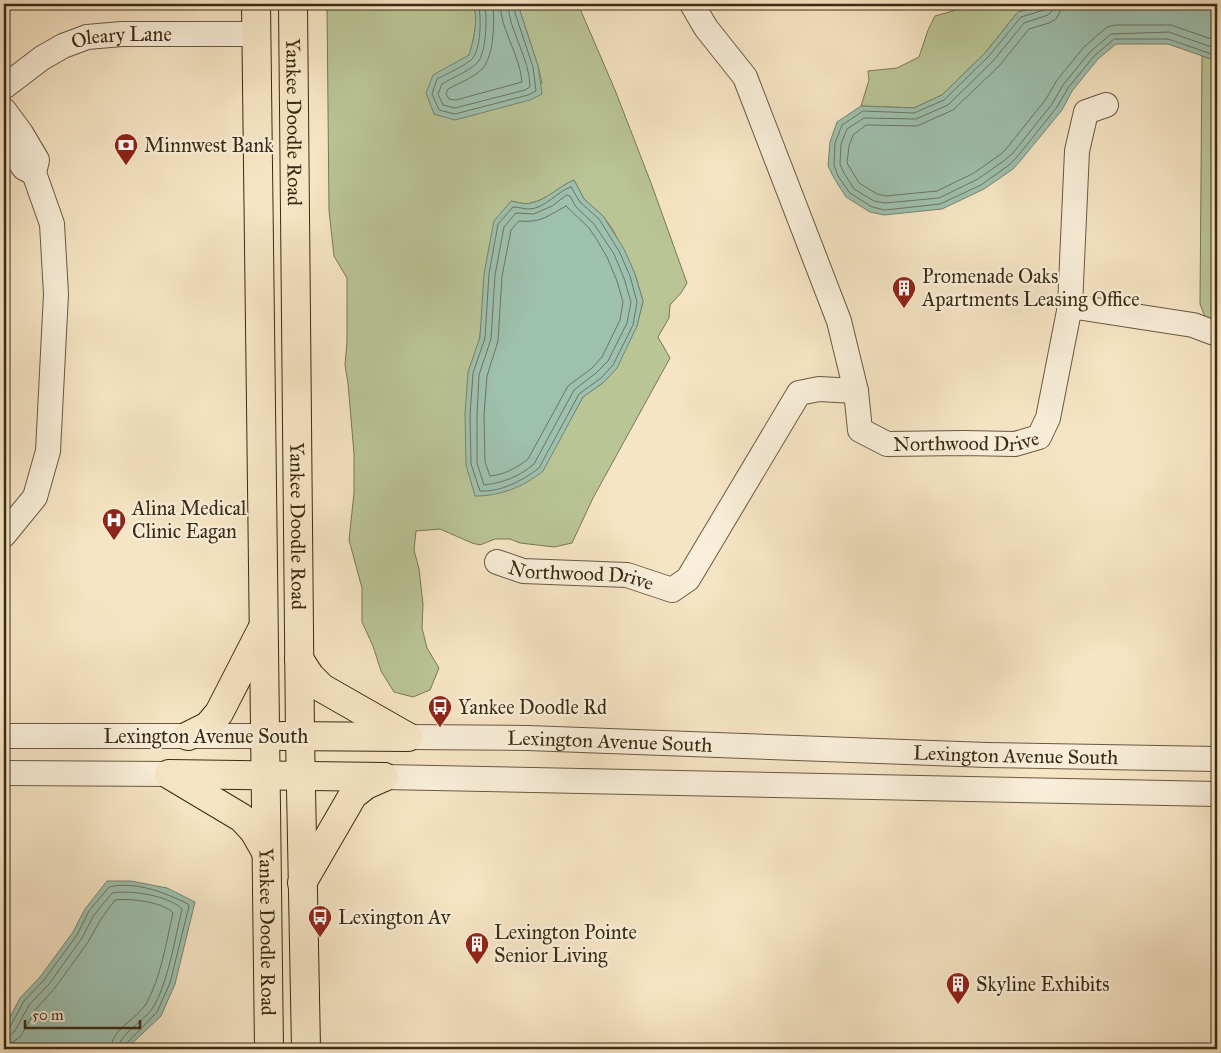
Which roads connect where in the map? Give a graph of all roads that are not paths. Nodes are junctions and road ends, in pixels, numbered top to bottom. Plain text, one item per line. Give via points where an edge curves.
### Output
1 (256, 4) edge
2 (293, 4) edge
3 (692, 4) edge
4 (256, 34) junction
5 (4, 87) edge
6 (1106, 105) dead end
7 (4, 110) edge
8 (4, 139) edge
9 (34, 173) junction
10 (1070, 306) junction
11 (1217, 334) edge
12 (856, 391) junction
13 (4, 536) edge
14 (497, 562) dead end
15 (263, 627) junction
16 (299, 659) junction
17 (4, 736) edge
18 (188, 736) junction
19 (264, 736) junction
20 (300, 736) junction
21 (408, 737) junction
22 (1217, 759) edge
23 (4, 773) edge
24 (169, 774) junction
25 (265, 775) junction
26 (300, 775) junction
27 (384, 777) junction
28 (1217, 794) edge
29 (266, 852) junction
30 (302, 883) junction
31 (269, 1049) edge
32 (306, 1049) edge

1 - 4 main road, Yankee Doodle Road
2 - 16 main road, Yankee Doodle Road
3 - 12 street, Northwood Drive via 706,28 745,77 840,321
4 - 5 street, Oleary Lane via 87,37 42,58
4 - 15 main road, Yankee Doodle Road
6 - 10 street via 1086,112 1077,151
7 - 9 street via 37,160
8 - 9 street via 24,168
9 - 13 street via 52,224 56,286 48,451 35,497
10 - 11 street via 1193,325
10 - 12 street, Northwood Drive via 1048,418 1039,438 1015,444 887,444 860,430
12 - 14 street, Northwood Drive via 820,389 799,393 688,579 672,590 627,575 523,571
15 - 18 main road via 219,713 208,726
15 - 19 main road, Yankee Doodle Road
16 - 20 main road, Yankee Doodle Road
16 - 21 main road via 322,688
17 - 18 street, Lexington Avenue South
18 - 19 street, Lexington Avenue South
19 - 20 main road, Lexington Avenue South
19 - 25 main road, Yankee Doodle Road
20 - 21 main road, Lexington Avenue South
20 - 26 main road, Yankee Doodle Road
21 - 22 street, Lexington Avenue South
23 - 24 street, Lexington Avenue South
24 - 25 main road, Lexington Avenue South
24 - 29 main road via 242,818
25 - 26 main road, Lexington Avenue South
25 - 29 main road, Yankee Doodle Road
26 - 27 main road, Lexington Avenue South
26 - 30 main road, Yankee Doodle Road
27 - 28 street, Lexington Avenue South
27 - 30 main road via 366,785 353,796
29 - 31 main road, Yankee Doodle Road
30 - 32 main road, Yankee Doodle Road

